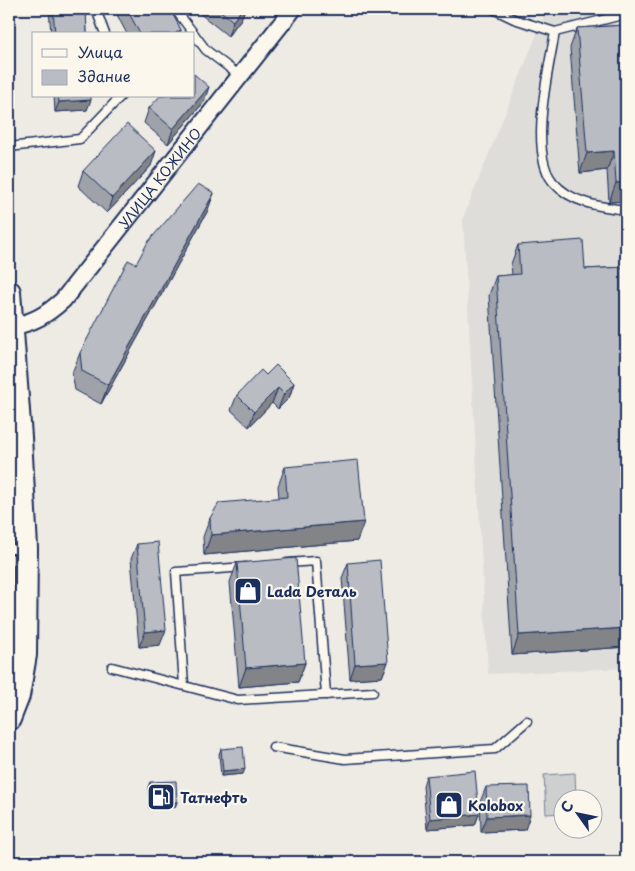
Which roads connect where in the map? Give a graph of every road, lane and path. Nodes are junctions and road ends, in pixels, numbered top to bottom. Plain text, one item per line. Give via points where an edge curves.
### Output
1 (175, 9) edge
2 (293, 9) edge
3 (493, 9) edge
4 (97, 12) dead end
5 (626, 14) edge
6 (103, 32) edge
7 (192, 32) edge
8 (555, 32) junction
9 (195, 35) edge
10 (240, 76) junction
11 (119, 98) edge
12 (9, 147) edge
13 (626, 210) edge
14 (9, 292) edge
15 (11, 326) junction
16 (17, 549) edge
17 (276, 564) edge
18 (256, 566) edge
19 (25, 655) junction
20 (112, 667) dead end
21 (184, 686) junction
22 (9, 687) edge
23 (373, 692) dead end
24 (326, 695) junction
25 (9, 719) edge
26 (527, 721) dead end
27 (273, 747) dead end

1 - 7 lane
2 - 10 street, УЛИЦА КОЖИНО
3 - 8 lane
4 - 6 lane
5 - 8 lane
8 - 13 lane via 540,130 544,165 553,181 569,195 598,207
9 - 10 lane via 206,50
10 - 15 street, УЛИЦА КОЖИНО via 63,300 48,314
11 - 12 lane via 80,139
14 - 15 main road
15 - 16 main road via 17,437
16 - 19 main road
17 - 24 lane via 316,561
18 - 21 lane via 176,572
19 - 22 main road
19 - 25 main road via 18,696
20 - 21 lane
21 - 24 lane via 238,700
23 - 24 lane
26 - 27 lane via 495,748 345,759

